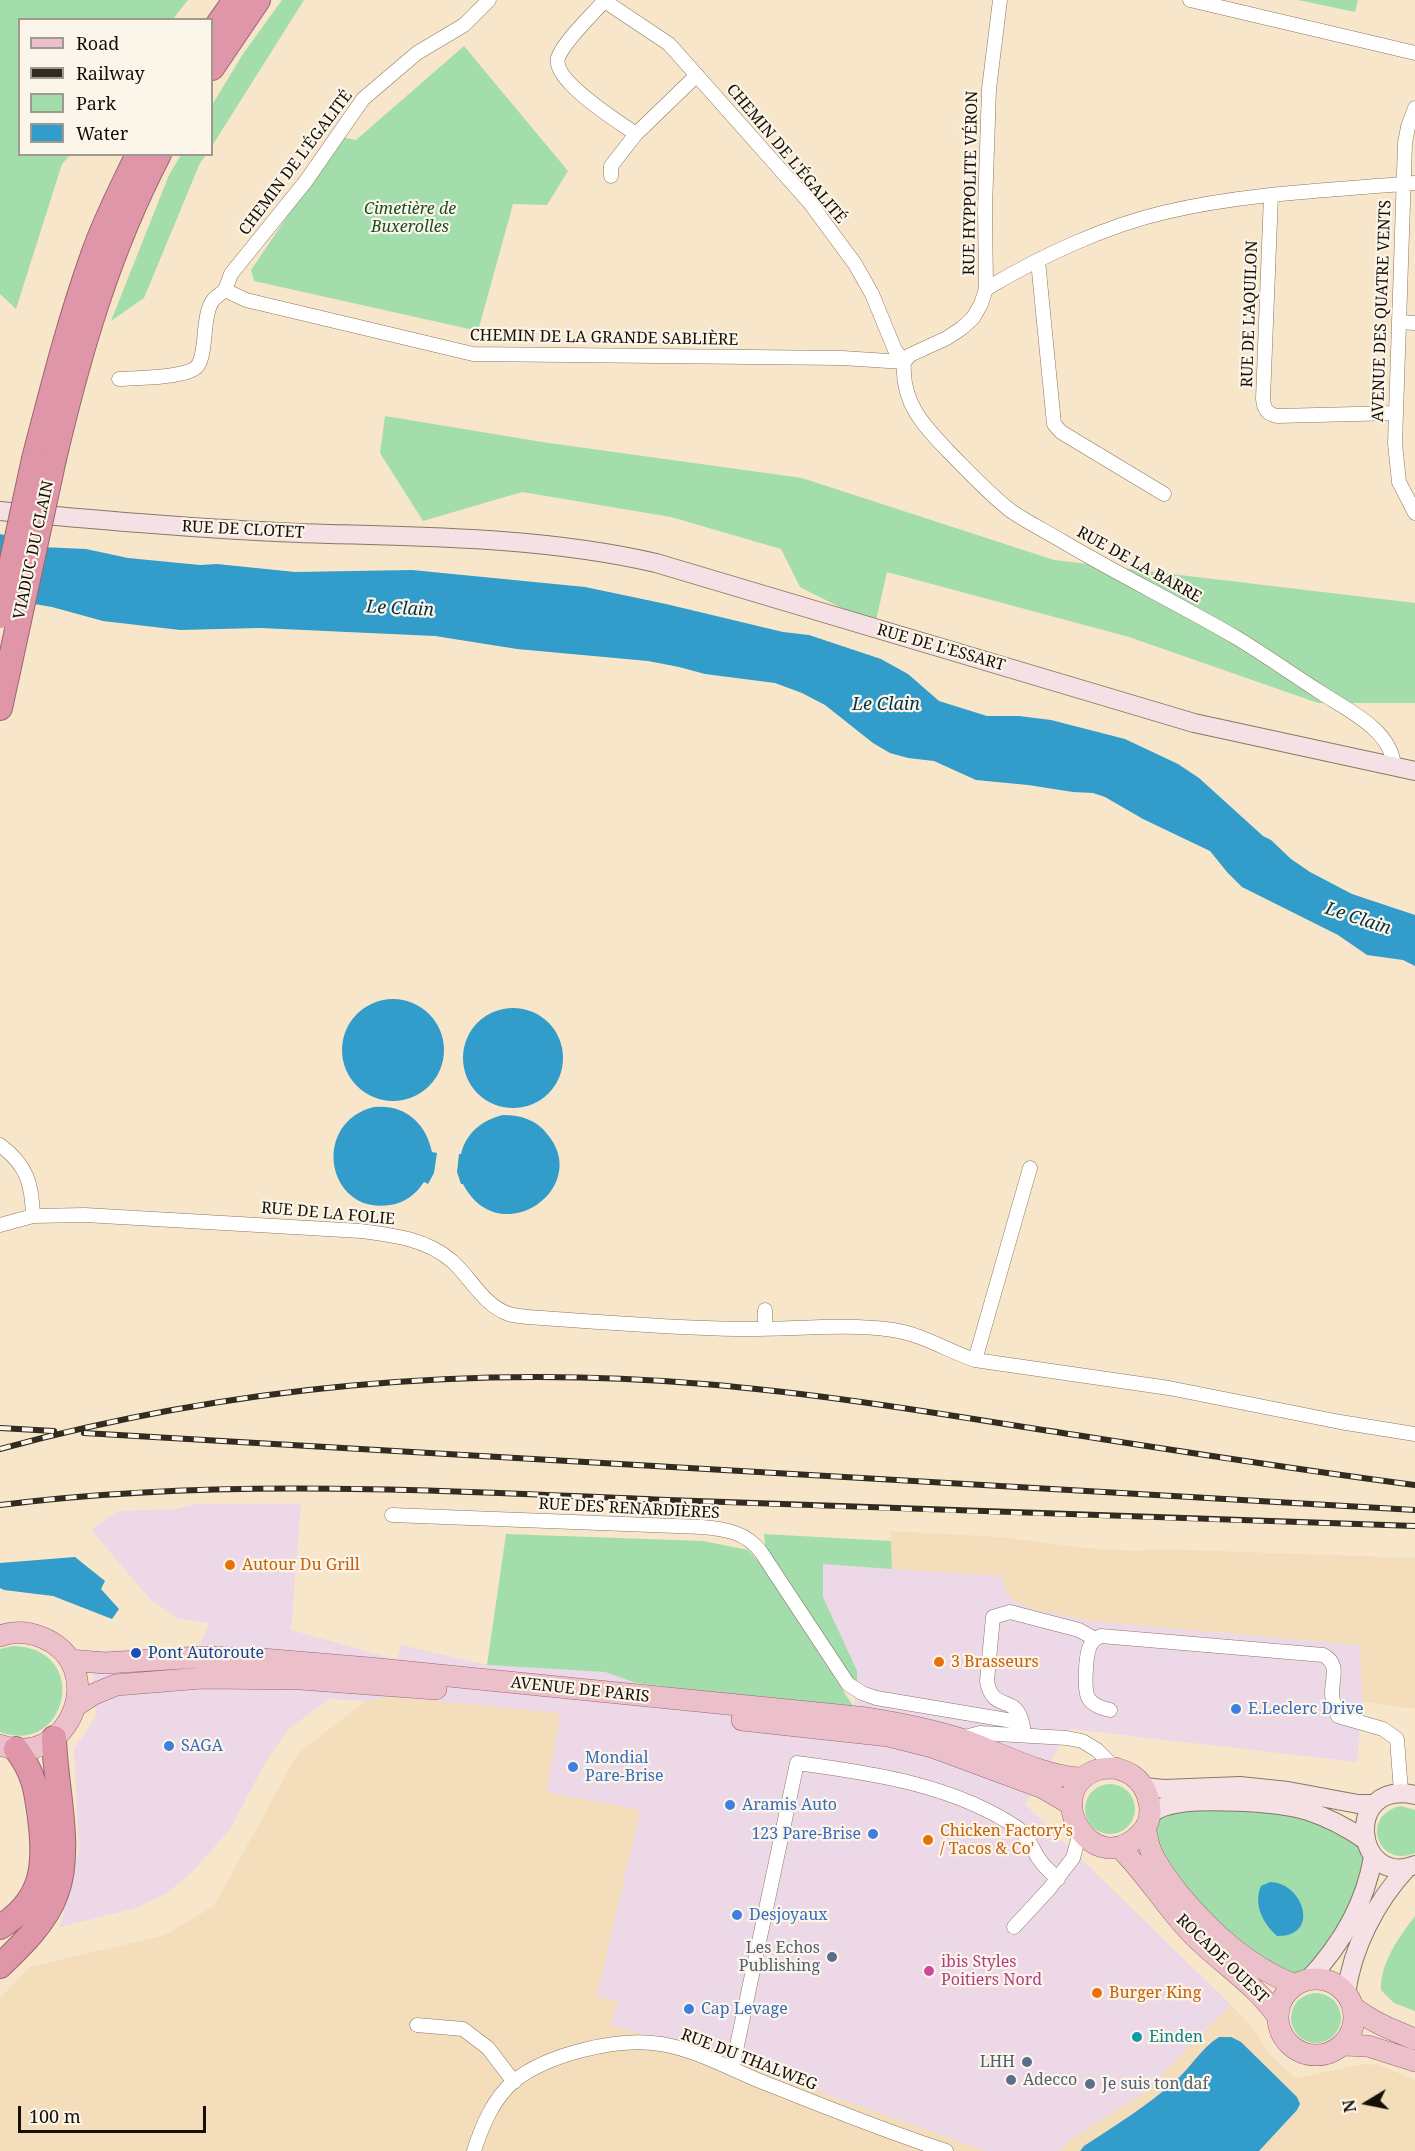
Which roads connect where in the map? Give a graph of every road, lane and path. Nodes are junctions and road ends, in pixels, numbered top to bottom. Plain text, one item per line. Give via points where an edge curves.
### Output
1 (235, 0) edge
2 (258, 0) edge
3 (489, 0) edge
4 (604, 0) edge
5 (1000, 0) edge
6 (1190, 0) edge
7 (213, 32) edge
8 (1415, 53) edge
9 (213, 67) edge
10 (697, 75) junction
11 (1415, 108) edge
12 (636, 134) junction
13 (137, 156) edge
14 (158, 156) edge
15 (611, 176) dead end
16 (1409, 183) edge
17 (1271, 195) junction
18 (1038, 261) junction
19 (986, 289) junction
20 (225, 290) junction
21 (1399, 322) junction
22 (1415, 322) edge
23 (904, 362) junction
24 (119, 379) dead end
25 (1396, 413) junction
26 (44, 459) junction
27 (1164, 494) dead end
28 (0, 511) edge
29 (1415, 513) edge
30 (487, 540) joint
31 (0, 616) edge
32 (0, 708) edge
33 (1394, 766) junction
34 (1415, 771) edge
35 (0, 1145) edge
36 (1030, 1168) dead end
37 (33, 1216) junction
38 (0, 1225) edge
39 (765, 1310) dead end
40 (765, 1329) junction
41 (975, 1360) junction
42 (1415, 1434) edge
43 (392, 1515) dead end
44 (2, 1634) edge
45 (1095, 1639) junction
46 (70, 1660) junction
47 (76, 1705) junction
48 (1110, 1710) dead end
49 (1023, 1731) junction
50 (54, 1738) junction
51 (959, 1739) junction
52 (8, 1747) edge
53 (1115, 1768) junction
54 (1082, 1778) junction
55 (1144, 1787) junction
56 (1408, 1793) edge
57 (1374, 1804) junction
58 (1072, 1805) junction
59 (1148, 1821) junction
60 (1080, 1832) junction
61 (1365, 1840) junction
62 (1110, 1846) junction
63 (1373, 1857) junction
64 (1073, 1858) junction
65 (1412, 1866) edge
66 (1058, 1878) junction
67 (0, 1927) edge
68 (1014, 1927) dead end
69 (0, 1966) edge
70 (1302, 1982) junction
71 (1350, 2000) junction
72 (1278, 2017) junction
73 (417, 2025) dead end
74 (1415, 2039) edge
75 (1342, 2045) junction
76 (1415, 2061) edge
77 (732, 2069) junction
78 (513, 2082) junction
79 (474, 2151) edge
80 (946, 2151) edge

1 - 7 highway
2 - 9 highway
3 - 20 street, CHEMIN DE L'ÉGALITÉ via 464,25 417,53 363,99 306,181 231,274
4 - 10 street, CHEMIN DE L'ÉGALITÉ via 669,44
4 - 12 street via 557,61 560,72 587,100
5 - 19 street, RUE HYPPOLITE VÉRON via 989,89
6 - 8 street
10 - 12 street
10 - 23 street, CHEMIN DE L'ÉGALITÉ via 810,203 855,264
11 - 16 street, AVENUE DES QUATRE VENTS via 1405,143
12 - 15 street via 611,166
13 - 26 highway via 93,254 73,316
14 - 26 highway via 101,286 69,394
16 - 17 street
16 - 21 street, AVENUE DES QUATRE VENTS
17 - 18 street via 1164,212
17 - 25 street, RUE DE L'AQUILON via 1264,407 1277,416
18 - 19 street
18 - 27 street via 1054,424
19 - 23 street, RUE HYPPOLITE VÉRON via 973,318 962,328 910,355
20 - 23 street, CHEMIN DE LA GRANDE SABLIÈRE via 246,300 473,354
20 - 24 street via 213,299 207,313 200,363 194,369 161,377
21 - 22 street
21 - 25 street, AVENUE DES QUATRE VENTS
23 - 33 street, RUE DE LA BARRE via 908,399 922,423 997,499 1109,569 1237,638 1344,708 1383,737
25 - 29 street, AVENUE DES QUATRE VENTS via 1396,464
26 - 31 highway, VIADUC DU CLAIN, bridge
26 - 32 highway, VIADUC DU CLAIN, bridge
28 - 30 main road, RUE DE CLOTET via 234,530
30 - 33 main road, RUE DE L'ESSART via 613,553 656,563 1194,723
33 - 34 main road, RUE DE L'ESSART
35 - 37 street via 25,1171
36 - 41 street
37 - 38 street, RUE DE LA FOLIE
37 - 40 street, RUE DE LA FOLIE via 85,1215 394,1235 426,1244 451,1260 492,1305 509,1314
39 - 40 street
40 - 41 street, RUE DE LA FOLIE via 856,1327 896,1331
41 - 42 street, RUE DE LA FOLIE via 1169,1388
43 - 49 street, RUE DES RENARDIÈRES via 702,1527 734,1532 756,1545 848,1684 862,1693 904,1704 1007,1719 1018,1723
44 - 46 main road via 21,1632 48,1639
45 - 48 street via 1089,1647 1086,1695
45 - 49 street via 1080,1630 1010,1612 993,1617 988,1689 996,1700 1018,1710
45 - 56 street via 1108,1636 1323,1654 1334,1666 1331,1694 1338,1716 1383,1729 1397,1739
46 - 47 main road via 78,1689
46 - 51 main road, AVENUE DE PARIS via 99,1663 225,1657 369,1668 867,1718
47 - 50 main road
47 - 58 main road, AVENUE DE PARIS via 116,1685 230,1677 370,1683 533,1698 889,1736 959,1756 1043,1788
49 - 51 street, RUE DES RENARDIÈRES via 980,1733
49 - 53 street, RUE DES RENARDIÈRES via 1082,1741
50 - 52 main road via 40,1745
50 - 69 highway via 64,1853 60,1881 43,1918
51 - 54 main road, AVENUE DE PARIS via 1056,1775
52 - 67 highway via 27,1764 36,1784 44,1857 31,1899
53 - 54 main road via 1098,1770
53 - 55 main road via 1132,1775
54 - 58 main road
55 - 57 main road via 1240,1786
55 - 59 main road via 1149,1800
56 - 57 main road via 1386,1796
57 - 61 main road via 1364,1821
58 - 60 main road
59 - 61 main road via 1167,1806 1187,1802 1284,1806 1307,1810
59 - 62 main road via 1134,1841
59 - 70 main road, ROCADE OUEST via 1151,1852 1168,1881 1199,1917 1256,1966
60 - 62 main road via 1088,1840
60 - 64 street
61 - 63 main road
62 - 64 street
62 - 72 main road, ROCADE OUEST via 1134,1861 1182,1923 1266,2001
63 - 65 main road via 1390,1866
63 - 70 main road via 1365,1892 1344,1934 1331,1956
64 - 66 street
65 - 71 main road via 1398,1878 1371,1919 1349,1970
66 - 68 street
66 - 77 street via 1044,1867 1020,1830 971,1803 876,1775 797,1762
70 - 71 main road via 1329,1981 1339,1986
70 - 72 main road via 1286,1993
71 - 74 main road via 1367,2018
71 - 75 main road via 1353,2027
72 - 75 main road via 1284,2038 1300,2052 1322,2055
73 - 78 street via 463,2029 488,2048
75 - 76 main road via 1368,2046
77 - 78 street, RUE DU THALWEG via 662,2044 631,2042 589,2048 547,2063
77 - 80 street, RUE DU THALWEG
78 - 79 street, RUE DU THALWEG via 493,2105

